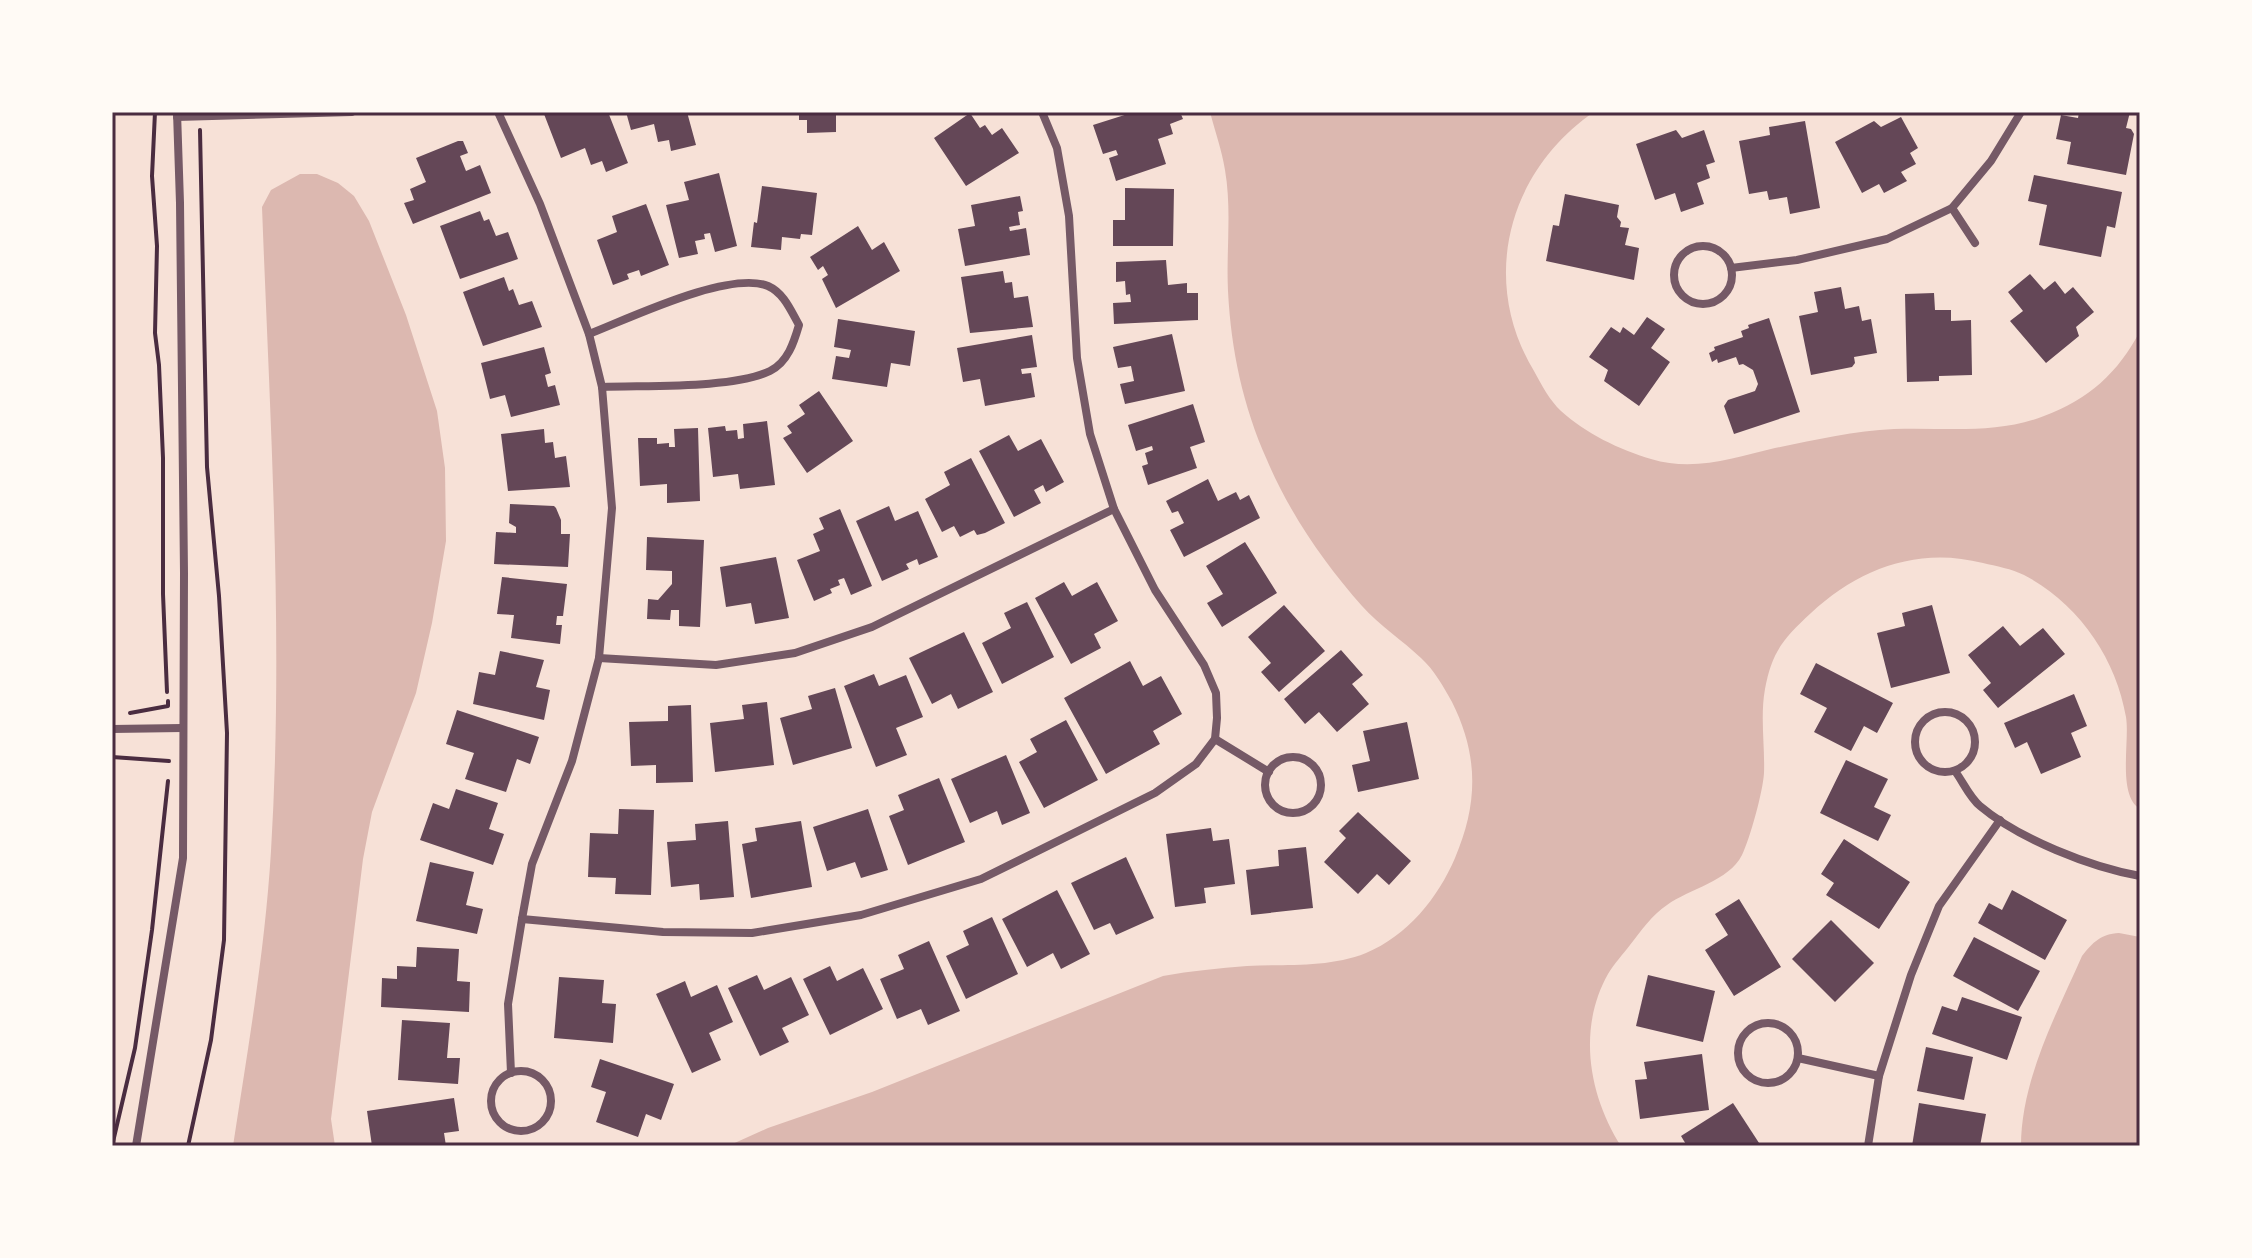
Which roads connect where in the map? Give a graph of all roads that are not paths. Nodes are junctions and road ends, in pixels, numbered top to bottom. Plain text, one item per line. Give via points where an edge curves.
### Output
1 (352, 112) edge
2 (498, 112) edge
3 (1042, 112) edge
4 (2021, 112) edge
5 (177, 115) edge
6 (1952, 208) junction
7 (1975, 243) dead end
8 (1731, 268) junction
9 (589, 334) junction
10 (602, 387) junction
11 (1114, 509) junction
12 (599, 658) junction
13 (182, 728) junction
14 (112, 729) edge
15 (1215, 739) junction
16 (1955, 771) junction
17 (1269, 772) junction
18 (2000, 820) junction
19 (2140, 876) edge
20 (522, 919) junction
21 (1798, 1058) junction
22 (511, 1073) junction
23 (1879, 1076) junction
24 (136, 1146) edge
25 (1868, 1146) edge

1 - 5 street
2 - 9 street
3 - 11 street via 1057,148 1069,216 1077,358 1087,419
4 - 6 street via 1991,161
5 - 13 street
6 - 7 street
6 - 8 street via 1887,239 1797,260
8 - 8 street via 1718,250 1696,246 1678,259 1674,281 1687,299 1709,303 1727,290
9 - 10 street
9 - 10 street via 695,292 737,284 768,286 786,301 799,325 791,350 772,370 730,382
10 - 12 street via 612,508
11 - 12 street via 872,627 795,653 716,665
11 - 15 street via 1155,590 1204,665 1216,693
12 - 20 street via 572,761 532,864
13 - 14 street
13 - 24 street via 183,858
15 - 17 street
15 - 20 street via 1196,764 1155,793 981,879 861,915 752,933 663,932
16 - 16 street via 1970,759 1973,732 1962,717 1935,713 1920,725 1916,752 1936,771
16 - 18 street via 1978,805
17 - 17 street via 1268,797 1279,810 1305,811 1318,799 1319,774 1307,761 1290,757
18 - 19 street via 2076,859
18 - 23 street via 1939,906
20 - 22 street via 508,1004
21 - 21 street via 1796,1040 1774,1023 1756,1025 1738,1047 1741,1065 1762,1082 1789,1075
21 - 23 street
22 - 22 street via 492,1092 492,1111 503,1125 530,1129 549,1109 549,1091 538,1076
23 - 25 street

